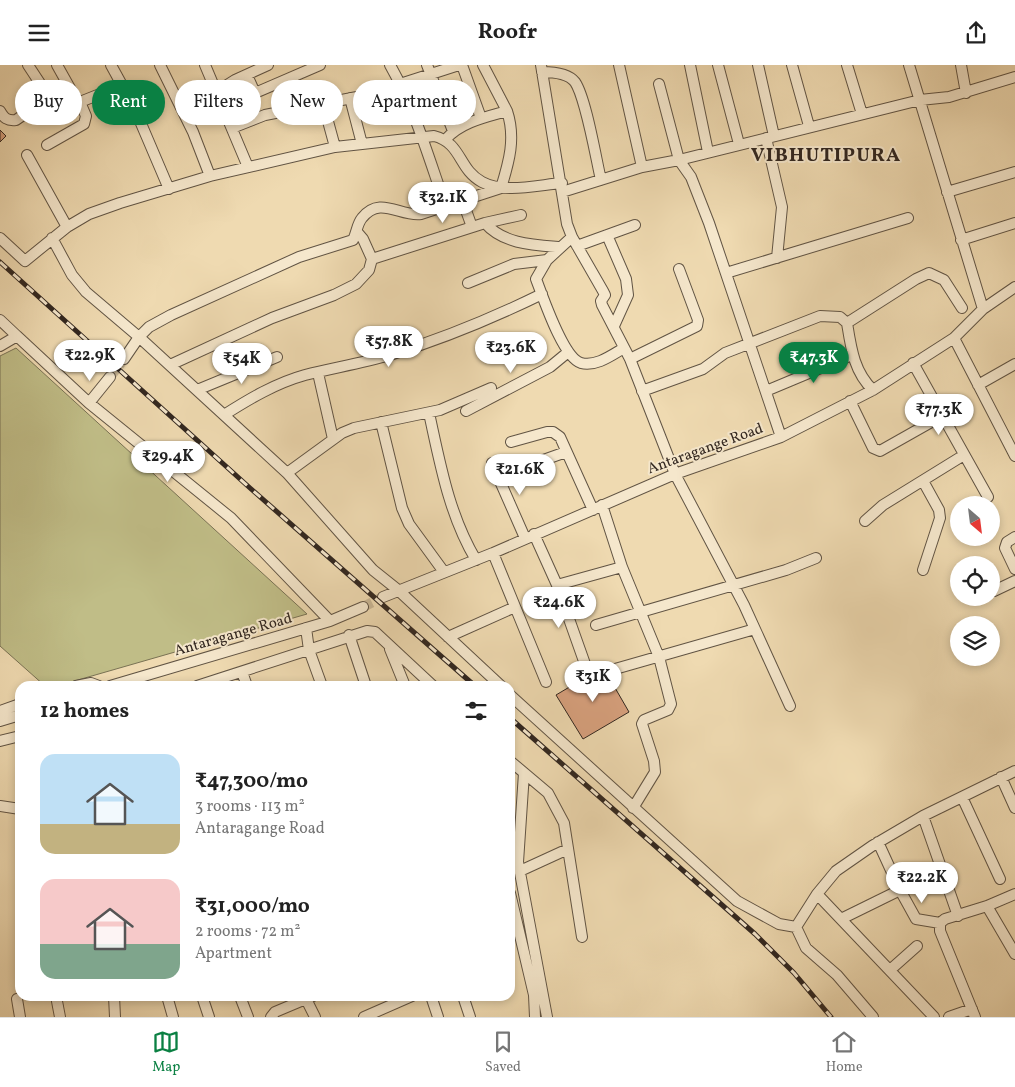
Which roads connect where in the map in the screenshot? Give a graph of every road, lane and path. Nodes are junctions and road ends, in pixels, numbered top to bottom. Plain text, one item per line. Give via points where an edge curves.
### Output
1 (28, 65) edge
2 (57, 65) edge
3 (111, 65) edge
4 (160, 65) edge
5 (205, 65) edge
6 (268, 65) edge
7 (294, 65) edge
8 (320, 65) edge
9 (390, 65) edge
10 (460, 65) edge
11 (483, 65) edge
12 (619, 65) edge
13 (718, 65) edge
14 (758, 65) edge
15 (847, 65) edge
16 (909, 65) edge
17 (961, 65) edge
18 (694, 67) edge
19 (542, 68) edge
20 (796, 68) edge
21 (429, 70) edge
22 (247, 75) junction
23 (298, 76) junction
24 (1015, 77) edge
25 (38, 80) edge
26 (65, 80) edge
27 (118, 80) edge
28 (211, 80) edge
29 (238, 80) edge
30 (398, 80) edge
31 (408, 80) edge
32 (659, 83) dead end
33 (966, 93) junction
34 (343, 100) edge
35 (920, 100) junction
36 (82, 107) edge
37 (0, 111) edge
38 (507, 111) junction
39 (271, 114) edge
40 (862, 114) junction
41 (482, 118) junction
42 (15, 120) edge
43 (142, 125) edge
44 (231, 125) edge
45 (329, 125) edge
46 (416, 125) edge
47 (809, 127) junction
48 (232, 128) junction
49 (450, 135) junction
50 (421, 137) junction
51 (770, 137) junction
52 (362, 143) junction
53 (739, 144) junction
54 (47, 145) dead end
55 (335, 147) junction
56 (708, 152) junction
57 (27, 155) dead end
58 (679, 160) junction
59 (248, 167) junction
60 (642, 167) junction
61 (1015, 172) edge
62 (210, 176) junction
63 (602, 180) junction
64 (501, 188) junction
65 (562, 188) junction
66 (169, 189) junction
67 (947, 192) junction
68 (463, 202) junction
69 (446, 207) junction
70 (521, 215) dead end
71 (908, 218) dead end
72 (485, 223) junction
73 (1015, 223) edge
74 (635, 225) dead end
75 (67, 227) junction
76 (472, 227) junction
77 (357, 233) junction
78 (607, 235) junction
79 (0, 238) edge
80 (52, 238) junction
81 (960, 240) junction
82 (575, 242) junction
83 (560, 247) junction
84 (777, 258) junction
85 (372, 259) junction
86 (548, 260) junction
87 (679, 269) dead end
88 (726, 273) junction
89 (468, 283) dead end
90 (1015, 287) edge
91 (542, 295) junction
92 (962, 308) dead end
93 (983, 309) junction
94 (0, 320) edge
95 (847, 323) junction
96 (614, 326) junction
97 (17, 336) junction
98 (139, 337) junction
99 (954, 338) junction
100 (750, 345) junction
101 (0, 346) edge
102 (624, 348) junction
103 (566, 353) junction
104 (852, 355) junction
105 (277, 357) dead end
106 (124, 359) tunnel mouth
107 (630, 359) junction
108 (913, 363) junction
109 (1015, 364) edge
110 (170, 365) junction
111 (318, 373) junction
112 (110, 377) tunnel mouth
113 (978, 385) junction
114 (491, 388) dead end
115 (873, 390) junction
116 (197, 391) junction
117 (642, 391) junction
118 (766, 391) junction
119 (850, 401) junction
120 (89, 403) junction
121 (466, 411) dead end
122 (429, 413) junction
123 (224, 415) junction
124 (942, 416) junction
125 (381, 423) junction
126 (781, 437) junction
127 (333, 439) junction
128 (511, 442) dead end
129 (566, 452) junction
130 (964, 455) junction
131 (1015, 456) edge
132 (492, 463) dead end
133 (521, 468) dead end
134 (287, 473) junction
135 (675, 474) junction
136 (923, 481) junction
137 (987, 496) edge
138 (597, 507) junction
139 (865, 521) dead end
140 (530, 536) junction
141 (1015, 537) edge
142 (492, 553) junction
143 (816, 559) dead end
144 (476, 560) junction
145 (622, 567) junction
146 (1015, 569) edge
147 (923, 570) dead end
148 (444, 572) junction
149 (1015, 581) edge
150 (557, 585) junction
151 (733, 585) junction
152 (1000, 588) edge
153 (398, 590) junction
154 (383, 597) tunnel mouth
155 (363, 607) tunnel mouth
156 (515, 607) junction
157 (642, 612) junction
158 (330, 621) junction
159 (596, 625) dead end
160 (306, 628) junction
161 (755, 629) junction
162 (349, 635) junction
163 (448, 637) junction
164 (386, 642) junction
165 (309, 650) junction
166 (659, 657) junction
167 (585, 664) dead end
168 (615, 669) dead end
169 (242, 672) junction
170 (130, 681) edge
171 (215, 681) edge
172 (245, 681) edge
173 (320, 681) edge
174 (364, 681) edge
175 (403, 681) edge
176 (428, 681) edge
177 (496, 681) edge
178 (546, 682) dead end
179 (515, 700) edge
180 (15, 706) edge
181 (790, 706) dead end
182 (0, 711) edge
183 (15, 716) edge
184 (0, 721) edge
185 (15, 737) edge
186 (0, 741) edge
187 (515, 765) edge
188 (1015, 771) edge
189 (524, 773) junction
190 (1001, 777) junction
191 (962, 797) junction
192 (0, 806) edge
193 (1015, 807) edge
194 (15, 808) edge
195 (633, 809) junction
196 (923, 816) junction
197 (878, 842) junction
198 (568, 849) junction
199 (516, 866) edge
200 (1000, 879) dead end
201 (900, 890) junction
202 (816, 894) junction
203 (1015, 894) edge
204 (987, 906) junction
205 (515, 914) edge
206 (958, 916) junction
207 (840, 919) junction
208 (940, 923) junction
209 (796, 927) junction
210 (582, 937) dead end
211 (917, 946) dead end
212 (1015, 954) edge
213 (890, 970) junction
214 (17, 1001) edge
215 (57, 1001) edge
216 (114, 1001) edge
217 (168, 1001) edge
218 (204, 1001) edge
219 (241, 1001) edge
220 (302, 1001) edge
221 (311, 1001) edge
222 (401, 1001) edge
223 (433, 1001) edge
224 (465, 1001) edge
225 (973, 1013) edge
226 (20, 1017) edge
227 (60, 1017) edge
228 (115, 1017) edge
229 (173, 1017) edge
230 (209, 1017) edge
231 (248, 1017) edge
232 (270, 1017) edge
233 (315, 1017) edge
234 (364, 1017) edge
235 (438, 1017) edge
236 (470, 1017) edge
237 (534, 1017) edge
238 (547, 1017) edge
239 (873, 1017) edge
240 (934, 1017) edge
241 (949, 1017) edge

1 - 25 street
2 - 26 street
3 - 27 street
4 - 62 street via 193,132
5 - 28 street
6 - 22 street
7 - 23 street
8 - 23 street
9 - 30 street
10 - 21 street
10 - 41 street
11 - 38 street
12 - 60 street
13 - 53 street
14 - 51 street
15 - 40 street
16 - 35 street
17 - 33 street
18 - 56 street
19 - 63 street via 574,82 581,96
19 - 65 street
20 - 47 street
21 - 31 street
21 - 49 street
22 - 23 street via 255,93
22 - 29 street
24 - 33 street
32 - 58 street
33 - 35 street
34 - 52 street via 353,98
35 - 40 street
35 - 67 street
36 - 54 street via 86,116 84,124
37 - 42 street via 4,118
38 - 41 street
38 - 64 street via 512,143
39 - 48 street
40 - 47 street
41 - 49 street
43 - 66 street
44 - 48 street
45 - 55 street
46 - 50 street
47 - 51 street
48 - 59 street
49 - 50 street
49 - 64 street via 472,175 482,183
50 - 52 street
50 - 69 street
51 - 53 street
51 - 84 street via 782,207
52 - 55 street
53 - 56 street
55 - 59 street
56 - 58 street
57 - 75 street
58 - 60 street
58 - 88 street via 691,177
59 - 62 street
60 - 63 street
61 - 67 street
62 - 66 street
63 - 65 street
64 - 65 street
64 - 68 street
65 - 82 street
66 - 75 street via 89,214
67 - 81 street
68 - 69 street
68 - 76 street
69 - 77 street via 411,215 391,207 375,208 363,216
70 - 72 street
71 - 84 street
72 - 76 street
72 - 83 street via 492,231 522,244
73 - 81 street
74 - 78 street
75 - 80 street
76 - 85 street
77 - 85 street
77 - 98 street via 353,240 299,257 170,315
78 - 82 street
78 - 96 street via 626,279 628,295
79 - 80 street via 25,261
80 - 98 street via 72,275 86,292
81 - 93 street
82 - 83 street
82 - 96 street via 605,295 601,301
83 - 86 street
84 - 88 street
85 - 110 street via 369,270 356,284
86 - 89 street via 514,264
86 - 91 street via 536,279
87 - 107 street via 698,320 697,326
88 - 100 street
90 - 93 street, Antaragange Road
91 - 103 street
91 - 111 street via 425,344
92 - 95 street via 944,280 929,273
93 - 99 street, Antaragange Road
94 - 97 street
95 - 100 street via 840,317 820,316
95 - 104 street
96 - 102 street
97 - 101 street
97 - 120 street
98 - 106 street
98 - 110 street
99 - 108 street, Antaragange Road
99 - 113 street
100 - 117 street via 725,353 703,369
100 - 118 street
102 - 103 street via 607,359 591,363 581,363
102 - 107 street
103 - 121 street via 550,367
104 - 115 street via 858,370
104 - 118 street
105 - 116 street
107 - 117 street
108 - 115 street, Antaragange Road
108 - 124 street
109 - 113 street
110 - 116 street
111 - 123 street via 261,393
111 - 127 street
112 - 120 street
113 - 131 street
114 - 122 street
115 - 119 street, Antaragange Road
116 - 123 street
117 - 135 street
118 - 126 street
119 - 124 street via 873,448 880,451
119 - 126 street, Antaragange Road
120 - 158 street via 231,518
122 - 125 street
122 - 144 street via 444,479 462,536
123 - 134 street
124 - 130 street
125 - 127 street via 354,428
125 - 148 street via 402,508 409,524
126 - 135 street, Antaragange Road
127 - 134 street
128 - 129 street via 553,432 560,437
129 - 133 street
129 - 138 street
130 - 136 street
130 - 137 street
132 - 140 street
134 - 153 street via 373,570
135 - 138 street, Antaragange Road
135 - 151 street
136 - 139 street via 883,505
136 - 147 street via 940,518
138 - 140 street, Antaragange Road
138 - 145 street
140 - 142 street, Antaragange Road
140 - 150 street
141 - 146 street via 1005,547
142 - 144 street, Antaragange Road
142 - 156 street
143 - 151 street
144 - 148 street, Antaragange Road
145 - 150 street
145 - 157 street
148 - 153 street, Antaragange Road
149 - 152 street
150 - 167 street
151 - 157 street
151 - 161 street
153 - 154 street, Antaragange Road
153 - 163 street
155 - 158 street, Antaragange Road
156 - 163 street
156 - 178 street
157 - 159 street
157 - 166 street
158 - 160 street, Antaragange Road
160 - 165 street
160 - 170 street, Antaragange Road
161 - 166 street
161 - 181 street
162 - 164 street via 375,632
162 - 165 street
162 - 174 street
163 - 177 street
164 - 175 street
164 - 176 street
165 - 169 street
165 - 173 street
166 - 168 street
166 - 195 street via 671,704 668,710 642,724 656,772
169 - 171 street
169 - 172 street
179 - 195 street
180 - 182 street
183 - 184 street
185 - 186 street
187 - 189 street
188 - 190 street
189 - 198 street via 548,793 556,805 564,823
189 - 199 street
190 - 191 street
190 - 193 street
191 - 196 street
191 - 200 street
192 - 194 street
195 - 209 street via 737,901 779,924
196 - 197 street
196 - 206 street
197 - 201 street
197 - 202 street via 836,871
198 - 199 street
198 - 210 street
199 - 238 street
201 - 207 street
201 - 208 street via 916,919
202 - 207 street
202 - 209 street
203 - 204 street
204 - 206 street
204 - 212 street
205 - 237 street via 534,995
206 - 208 street
207 - 213 street
208 - 225 street via 940,931
209 - 239 street via 806,948 837,975
211 - 213 street
213 - 240 street
214 - 226 street
215 - 227 street
216 - 228 street
217 - 229 street
218 - 230 street
219 - 231 street
220 - 232 street
221 - 233 street
222 - 234 street
223 - 235 street
224 - 236 street
225 - 241 street

